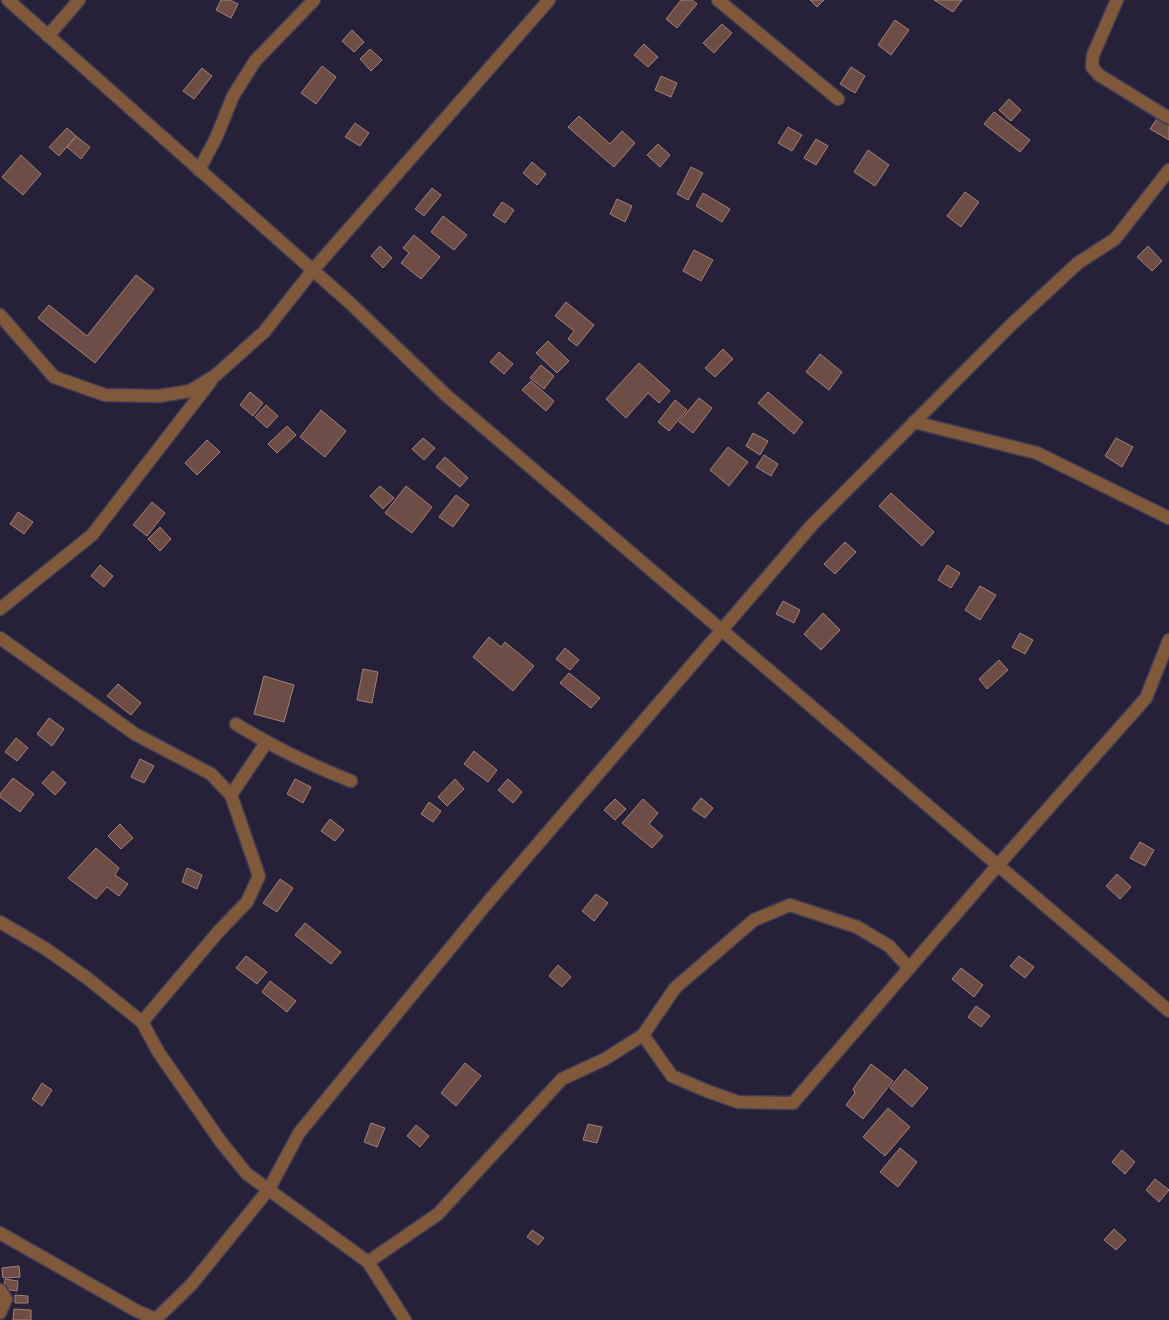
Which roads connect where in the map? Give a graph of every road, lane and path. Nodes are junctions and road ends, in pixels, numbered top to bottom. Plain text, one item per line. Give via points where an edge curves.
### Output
1 (8, 0) edge
2 (79, 0) edge
3 (314, 0) edge
4 (549, 0) edge
5 (718, 0) edge
6 (1117, 0) edge
7 (48, 36) junction
8 (838, 99) dead end
9 (1169, 118) edge
10 (199, 170) junction
11 (1169, 170) edge
12 (313, 270) junction
13 (0, 315) edge
14 (216, 375) junction
15 (914, 422) junction
16 (1169, 518) edge
17 (0, 609) edge
18 (722, 630) junction
19 (0, 638) edge
20 (1169, 640) edge
21 (236, 724) dead end
22 (266, 743) junction
23 (351, 781) dead end
24 (231, 796) junction
25 (998, 866) junction
26 (0, 922) edge
27 (910, 968) junction
28 (1169, 1011) edge
29 (142, 1022) junction
30 (643, 1035) junction
31 (269, 1189) junction
32 (0, 1233) edge
33 (368, 1262) junction
34 (0, 1290) edge
35 (0, 1313) edge
36 (403, 1319) edge
37 (155, 1320) edge

1 - 7 street
2 - 7 street
3 - 10 street via 254,61 233,96
4 - 12 street
5 - 8 street
6 - 9 street via 1093,54 1092,67 1099,75
7 - 10 street
10 - 12 street
11 - 15 street via 1115,239 1078,263
12 - 14 street via 264,332
12 - 18 street via 447,396
13 - 14 street via 54,377 105,395 159,396 190,391
14 - 17 street via 92,535
15 - 16 street via 1038,453
15 - 18 street via 812,525
18 - 25 street
18 - 31 street via 488,902 305,1125
19 - 24 street via 135,734 211,774
20 - 25 street via 1146,698
21 - 22 street
22 - 23 street
22 - 24 street
24 - 29 street via 259,876 247,902
25 - 27 street
25 - 28 street
26 - 29 street via 46,949
27 - 30 street via 889,946 857,926 790,905 754,920 676,988
27 - 30 street via 793,1103 738,1102 672,1076
29 - 31 street via 159,1053 221,1142 247,1174
30 - 33 street via 605,1059 562,1079 438,1214
31 - 33 street
31 - 37 street via 191,1284
32 - 37 street
33 - 36 street
34 - 35 street via 6,1299

